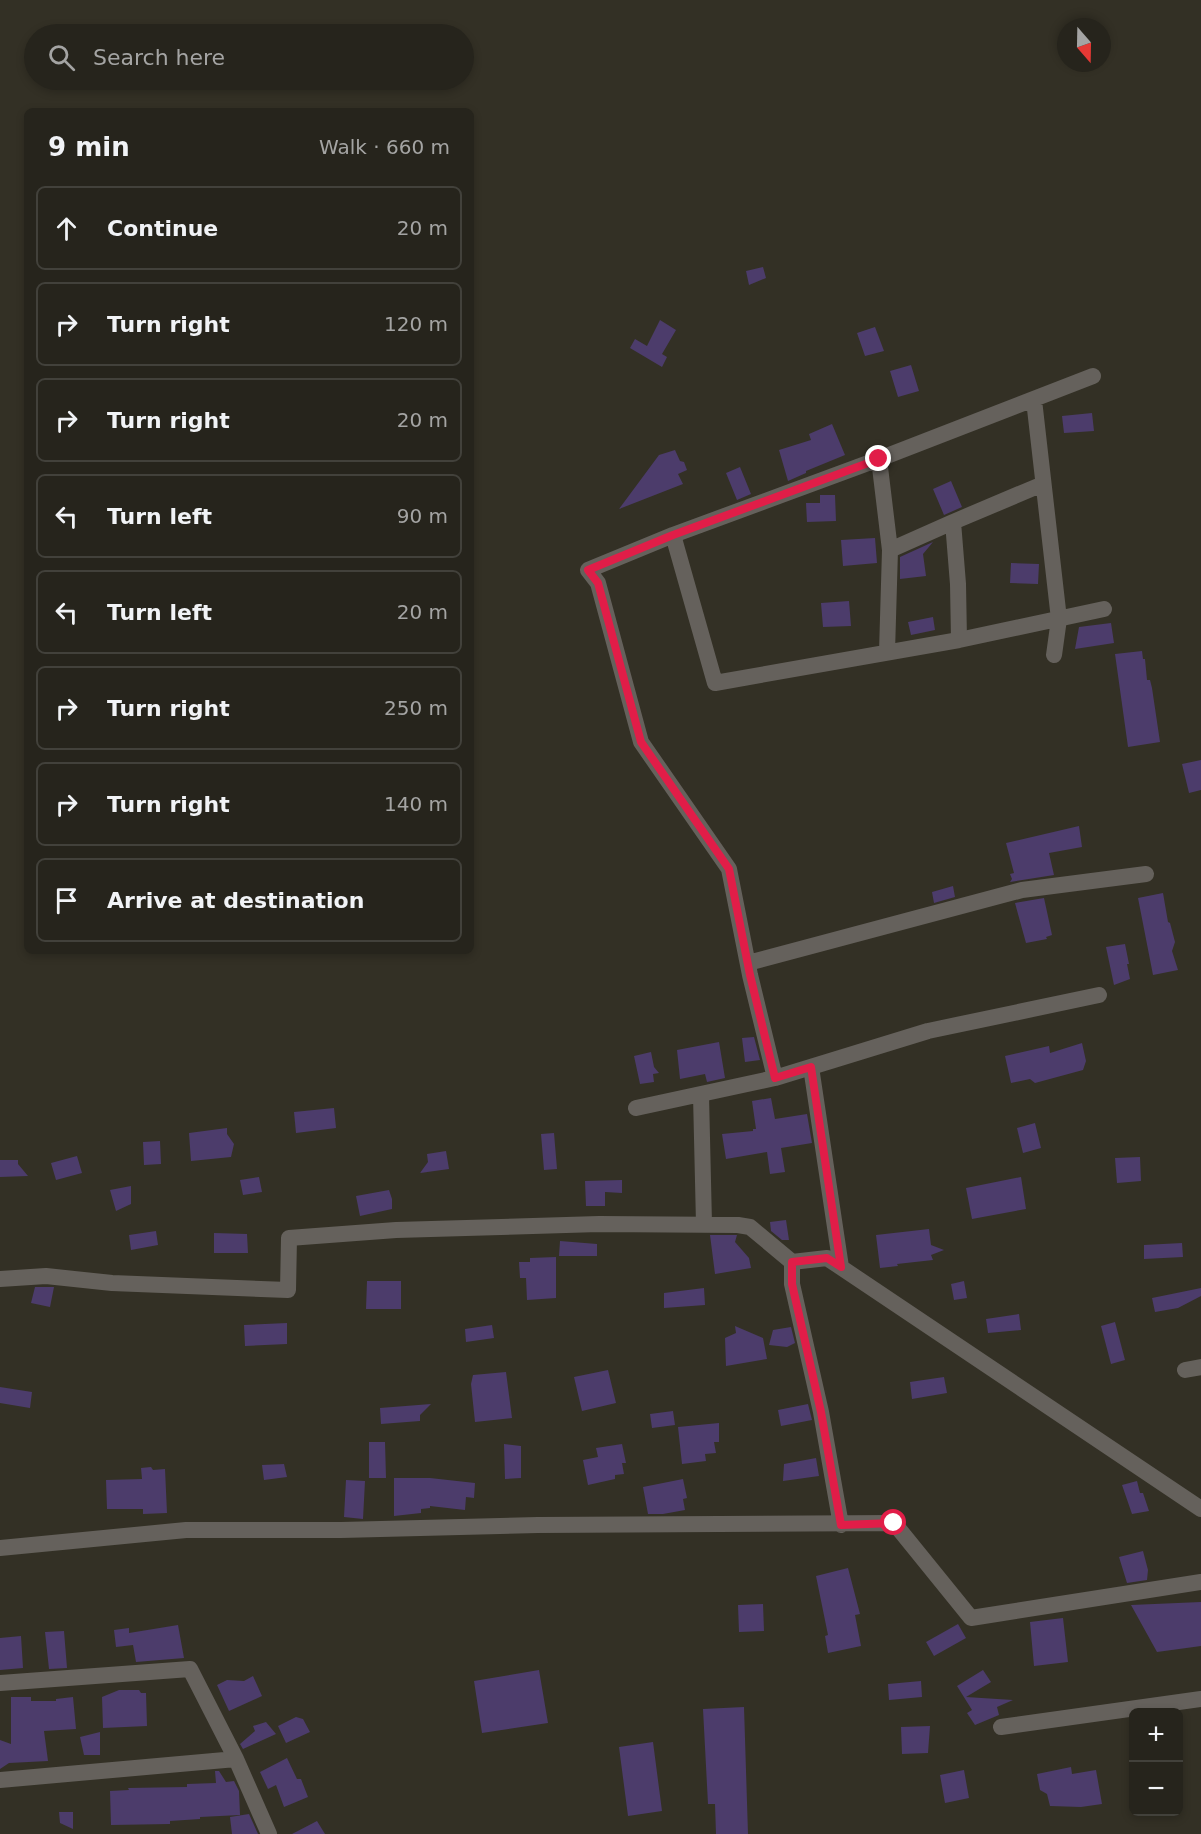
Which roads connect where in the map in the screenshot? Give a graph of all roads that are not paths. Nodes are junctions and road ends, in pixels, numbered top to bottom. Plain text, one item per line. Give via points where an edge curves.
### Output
1 (1094, 376) dead end
2 (1034, 400) junction
3 (879, 459) junction
4 (1043, 484) junction
5 (953, 522) junction
6 (673, 535) junction
7 (890, 550) junction
8 (1104, 609) dead end
9 (1059, 619) junction
10 (959, 640) junction
11 (887, 652) junction
12 (1054, 655) dead end
13 (1146, 874) dead end
14 (748, 963) junction
15 (1099, 995) dead end
16 (811, 1067) junction
17 (775, 1078) junction
18 (701, 1095) junction
19 (636, 1108) dead end
20 (704, 1224) junction
21 (792, 1262) junction
22 (841, 1267) junction
23 (0, 1279) edge
24 (1201, 1509) edge
25 (841, 1525) junction
26 (0, 1548) edge
27 (1201, 1582) edge
28 (0, 1683) edge
29 (1201, 1699) edge
30 (1001, 1727) dead end
31 (236, 1759) junction
32 (0, 1780) edge
33 (269, 1834) edge

1 - 2 street
2 - 3 street
2 - 4 street
3 - 6 street
3 - 7 street
4 - 5 street
4 - 9 street
5 - 7 street
5 - 10 street
6 - 11 street via 715,683
6 - 14 street via 588,570 598,583 641,742 729,869
7 - 11 street
8 - 9 street
9 - 10 street
9 - 12 street
10 - 11 street
13 - 14 street via 1022,890
14 - 17 street
15 - 16 street via 928,1031
16 - 17 street
16 - 22 street
17 - 18 street
18 - 19 street
18 - 20 street
20 - 21 street via 750,1227
20 - 23 street via 396,1230 289,1238 288,1290 112,1283 46,1276
21 - 22 street via 827,1258
21 - 25 street via 792,1284
22 - 24 street
25 - 26 street via 538,1524 186,1530
25 - 27 street via 894,1523 971,1618
28 - 31 street via 190,1669
29 - 30 street
31 - 32 street
31 - 33 street

